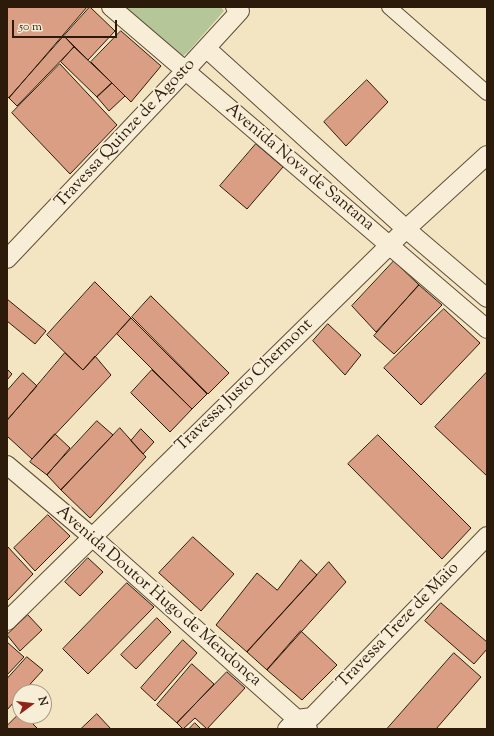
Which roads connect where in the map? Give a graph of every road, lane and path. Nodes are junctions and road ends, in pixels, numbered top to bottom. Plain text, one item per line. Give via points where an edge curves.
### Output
1 (111, 7) edge
2 (389, 7) edge
3 (239, 8) edge
4 (206, 48) junction
5 (185, 71) junction
6 (487, 93) edge
7 (288, 122) junction
8 (270, 143) junction
9 (487, 155) edge
10 (406, 229) junction
11 (390, 245) junction
12 (7, 259) edge
13 (487, 298) edge
14 (487, 329) edge
15 (7, 465) edge
16 (91, 536) junction
17 (487, 536) edge
18 (7, 621) edge
19 (303, 725) edge

1 - 5 street, Avenida Nova de Santana
2 - 6 street
3 - 4 street, Travessa Quinze de Agosto
4 - 5 street, Travessa Quinze de Agosto
4 - 7 street, Avenida Nova de Santana
5 - 8 street, Avenida Nova de Santana
5 - 12 street, Travessa Quinze de Agosto
7 - 8 street
7 - 10 street, Avenida Nova de Santana
8 - 11 street, Avenida Nova de Santana
9 - 10 street, Travessa Justo Chermont
10 - 11 street, Travessa Justo Chermont
10 - 13 street, Avenida Nova de Santana
11 - 14 street, Avenida Nova de Santana
11 - 16 street, Travessa Justo Chermont
15 - 16 street, Avenida Doutor Hugo de Mendonça
16 - 18 street, Travessa Justo Chermont
16 - 19 street, Avenida Doutor Hugo de Mendonça
17 - 19 street, Travessa Treze de Maio

